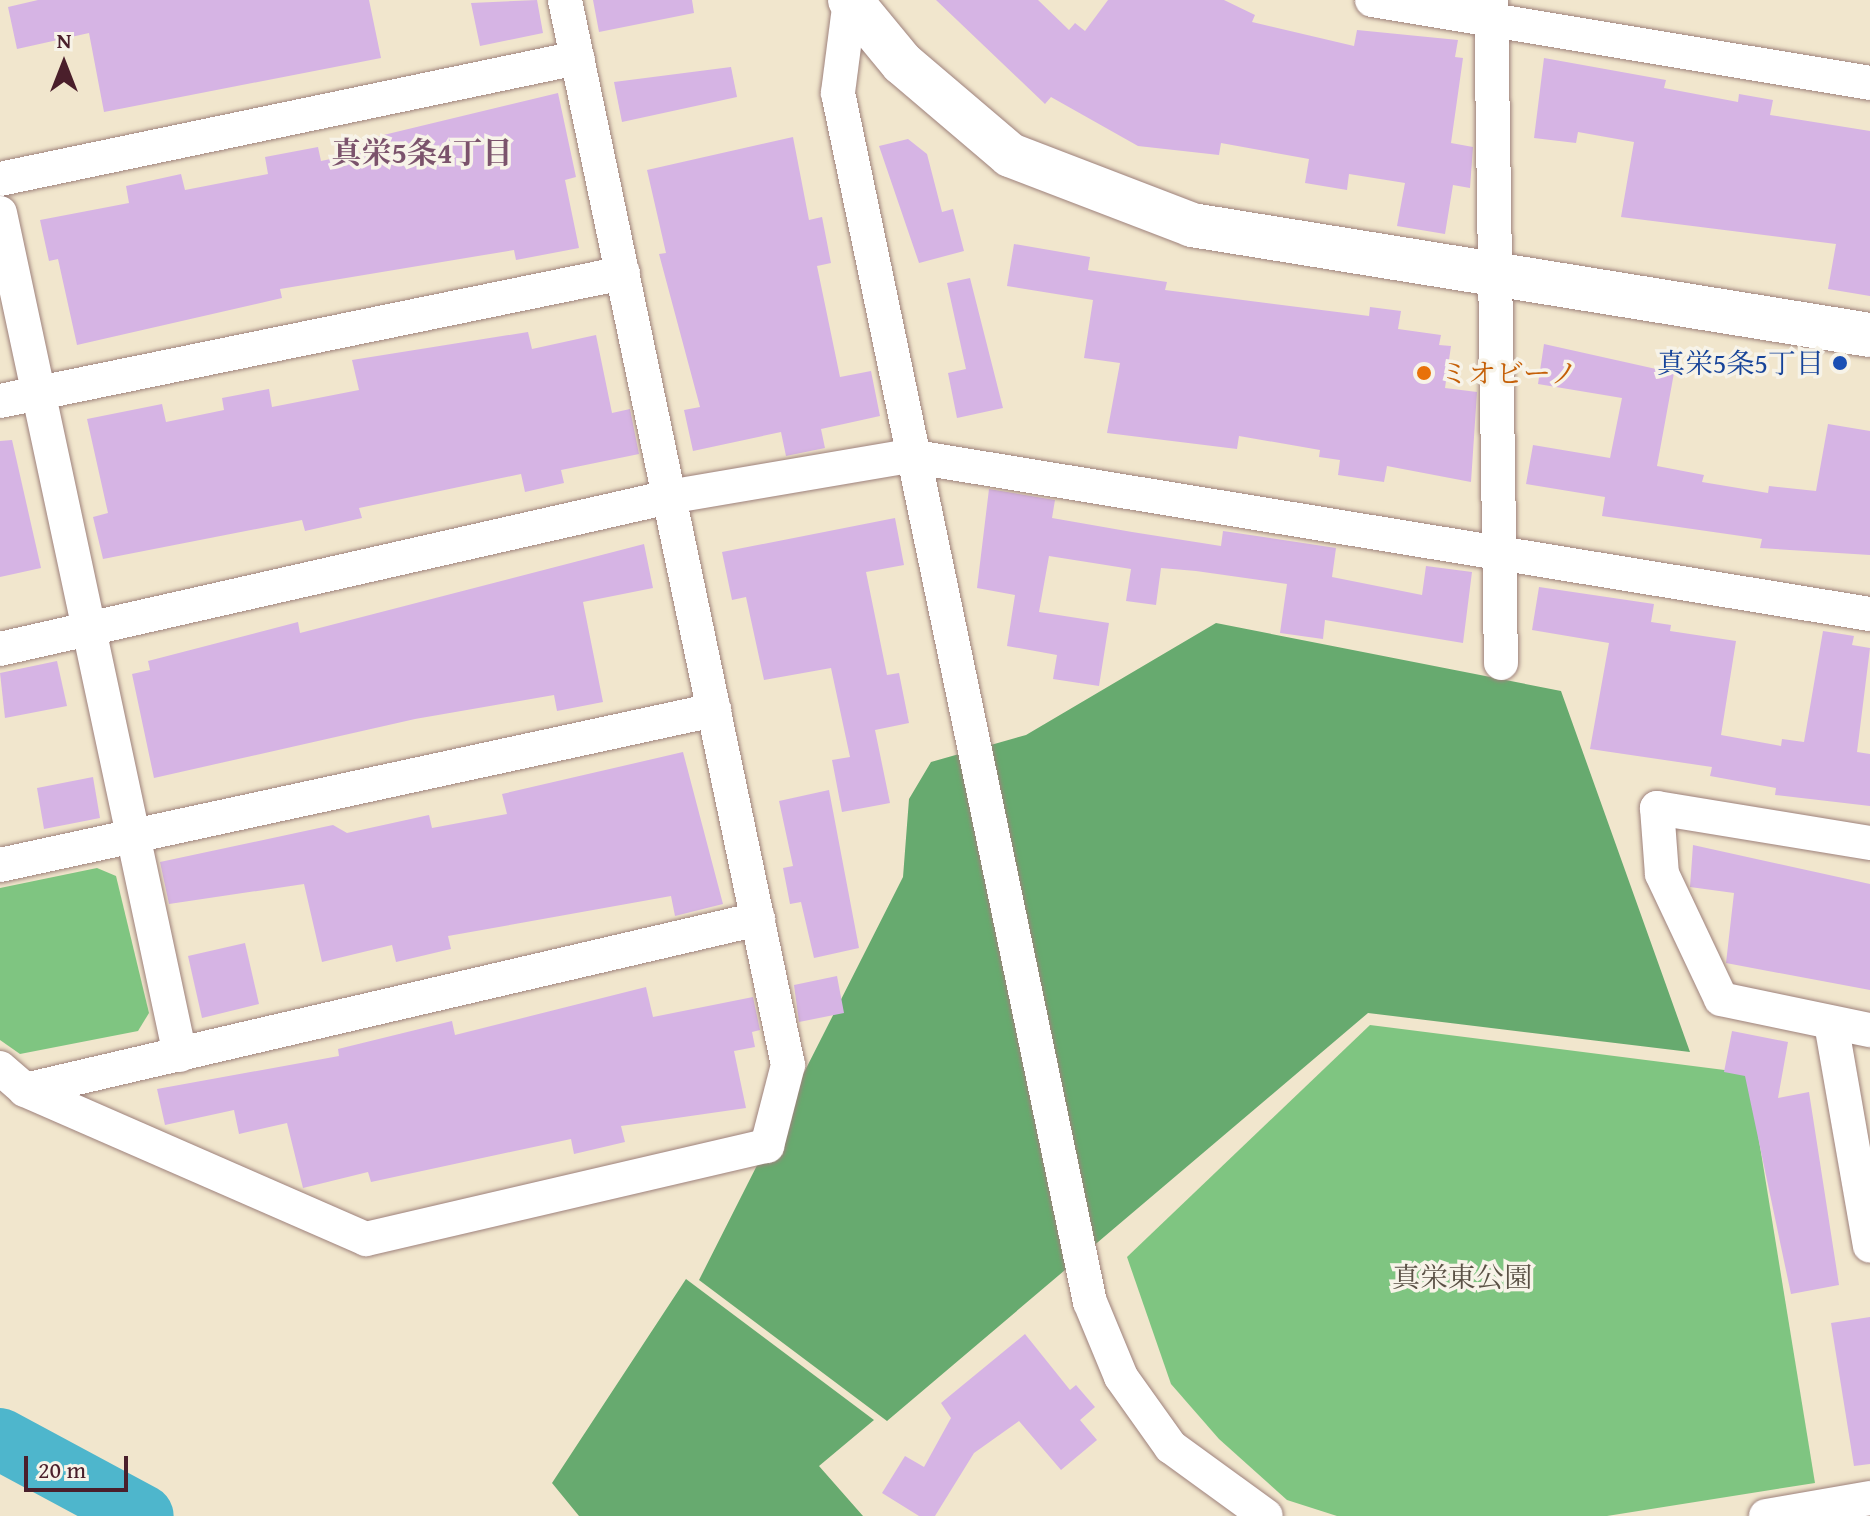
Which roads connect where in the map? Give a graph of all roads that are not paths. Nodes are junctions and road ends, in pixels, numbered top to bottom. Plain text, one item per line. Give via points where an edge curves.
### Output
1 (565, 0) edge
2 (850, 0) edge
3 (1372, 0) edge
4 (1491, 11) edge
5 (577, 58) junction
6 (1870, 83) edge
7 (0, 179) edge
8 (0, 213) edge
9 (623, 273) junction
10 (1499, 275) junction
11 (1870, 335) edge
12 (36, 393) junction
13 (0, 401) edge
14 (909, 456) junction
15 (669, 497) junction
16 (1501, 551) junction
17 (1870, 614) edge
18 (85, 630) junction
19 (0, 649) edge
20 (1501, 663) dead end
21 (714, 710) junction
22 (130, 839) junction
23 (1870, 843) edge
24 (0, 865) edge
25 (758, 919) junction
26 (1831, 1023) junction
27 (1870, 1030) edge
28 (180, 1055) junction
29 (12, 1079) edge
30 (1870, 1246) edge
31 (1870, 1498) edge
32 (1266, 1516) edge
33 (1766, 1516) edge

1 - 5 street
2 - 10 street via 951,109 1010,155 1088,191 1192,225
2 - 14 street via 838,93
3 - 4 street
4 - 6 street
4 - 10 street
5 - 7 street
5 - 9 street
8 - 12 street
9 - 12 street
9 - 15 street
10 - 11 street
10 - 16 street
12 - 13 street
12 - 18 street
14 - 15 street
14 - 16 street
14 - 32 street via 1090,1302 1121,1377 1171,1447
15 - 18 street
15 - 21 street
16 - 17 street
16 - 20 street
18 - 19 street
18 - 22 street
21 - 22 street
21 - 25 street
22 - 24 street
22 - 28 street
23 - 26 street via 1657,808 1662,874 1721,999
25 - 28 street
25 - 29 street via 788,1065 767,1146 366,1239
26 - 27 street
26 - 30 street
28 - 29 street
31 - 33 street

